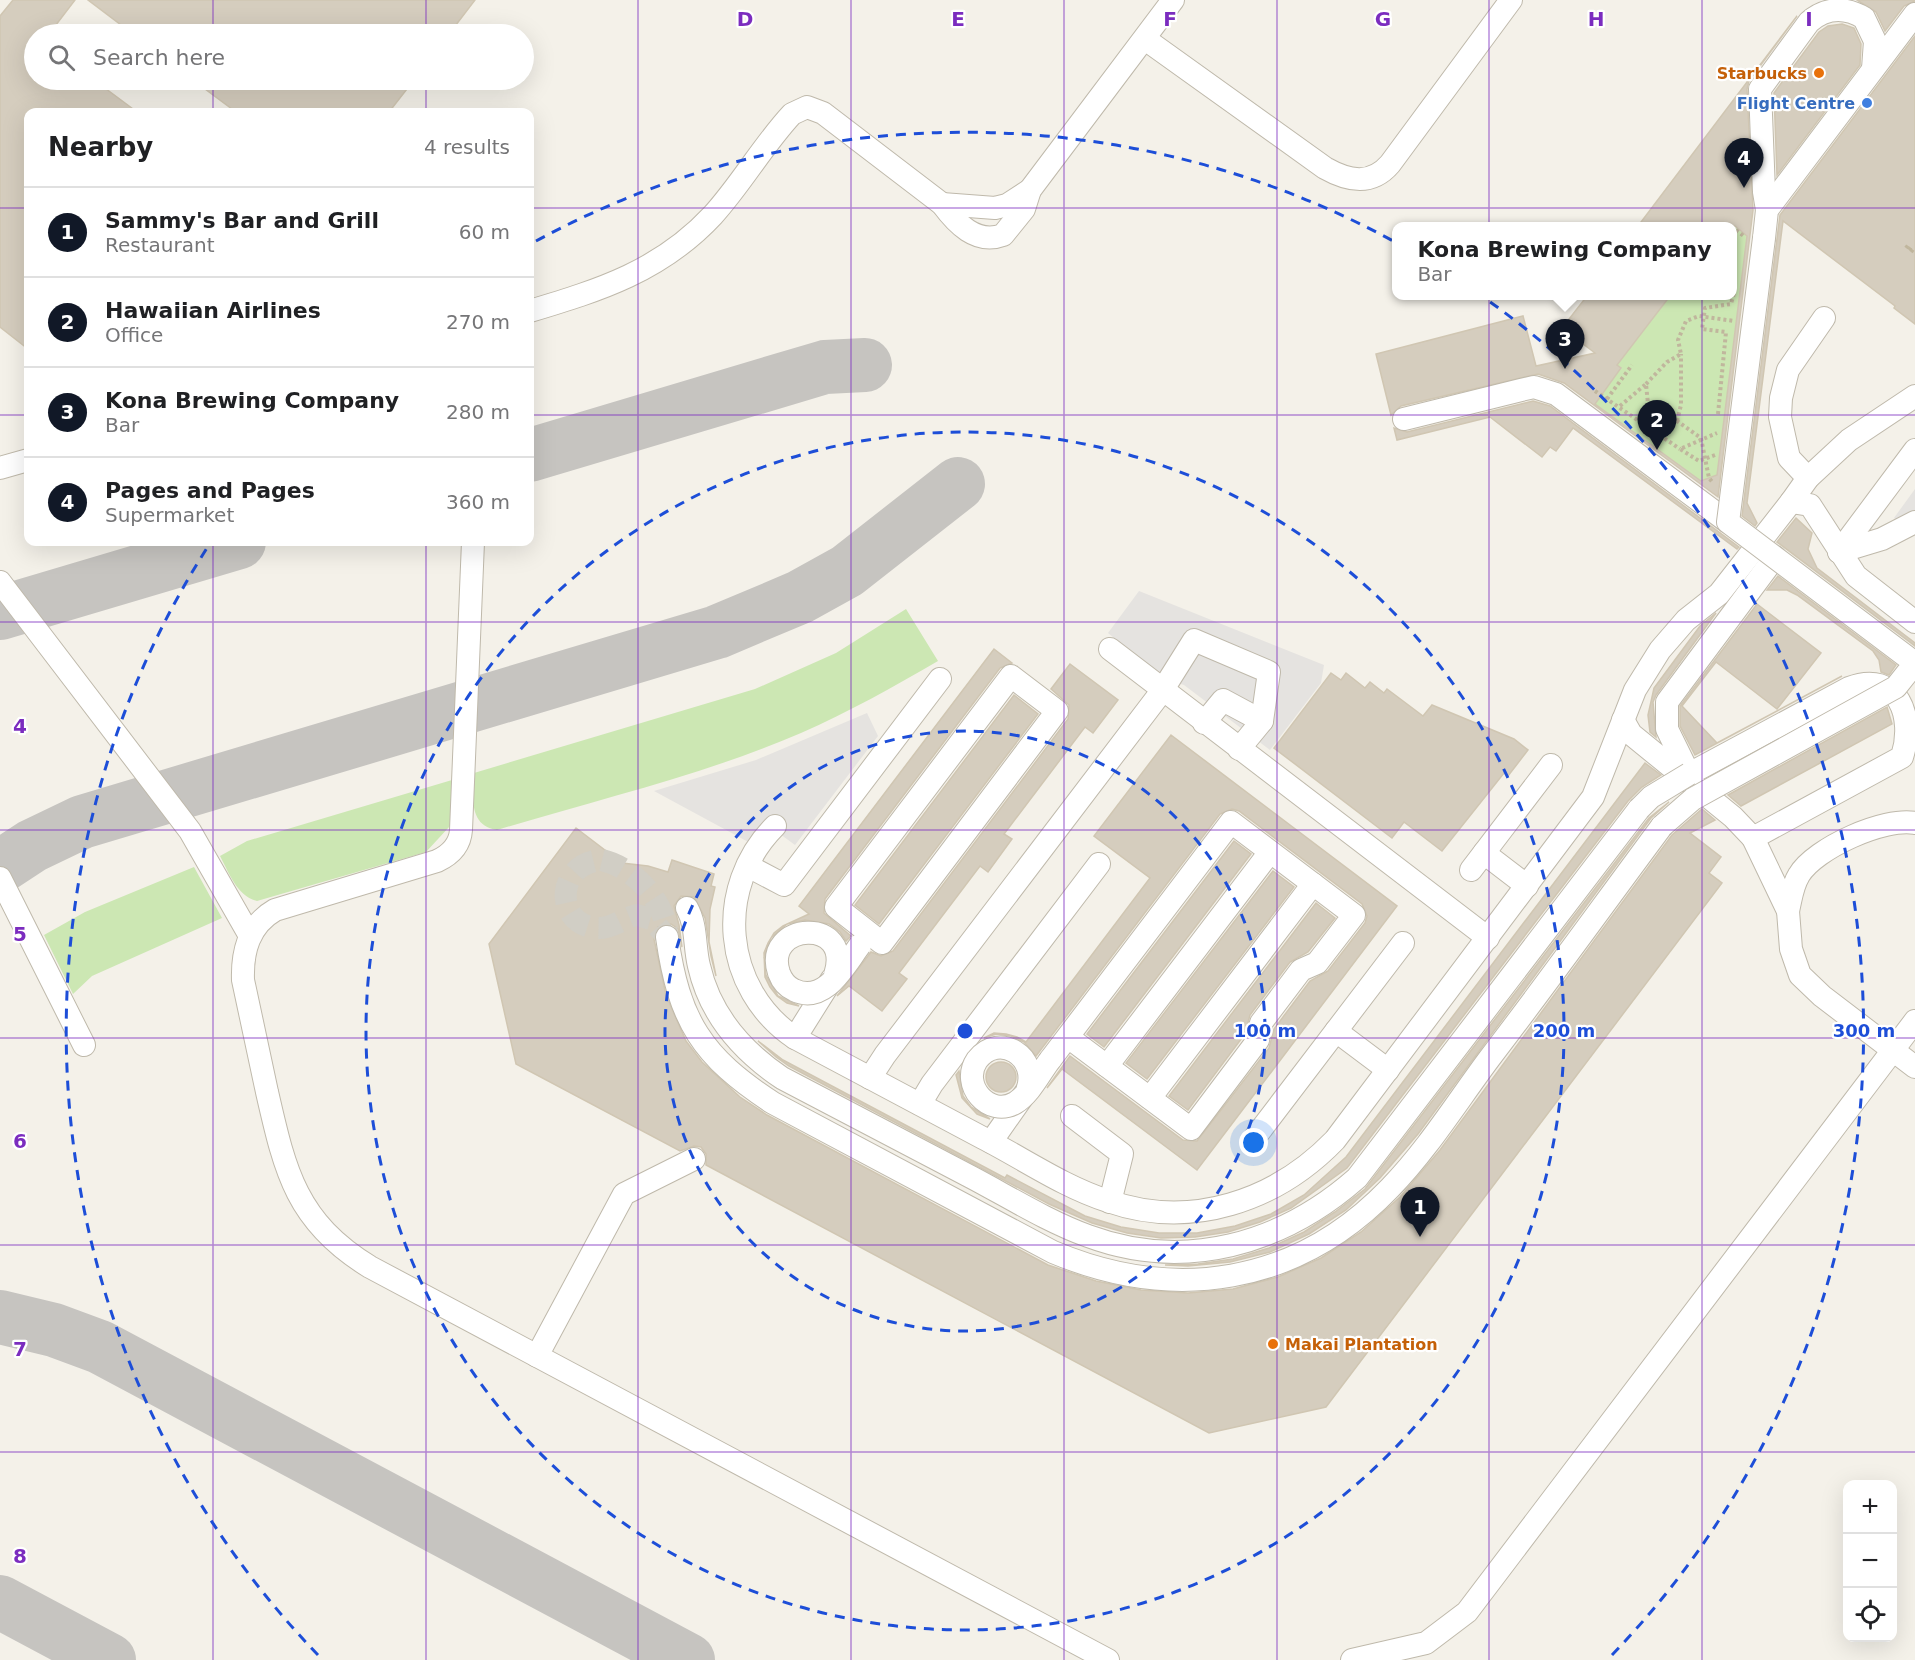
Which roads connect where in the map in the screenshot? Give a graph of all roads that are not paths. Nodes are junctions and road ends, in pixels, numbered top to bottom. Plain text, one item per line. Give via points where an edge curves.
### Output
1 (1173, 0) edge
2 (1511, 0) edge
3 (1915, 14) edge
4 (1145, 39) junction
5 (1873, 69) junction
6 (1767, 210) junction
7 (534, 310) edge
8 (1824, 318) dead end
9 (1915, 396) edge
10 (1404, 419) dead end
11 (1915, 450) edge
12 (24, 461) edge
13 (0, 468) edge
14 (1808, 478) junction
15 (1791, 502) junction
16 (1728, 522) junction
17 (1915, 522) edge
18 (473, 546) edge
19 (1839, 552) junction
20 (1775, 557) junction
21 (0, 582) edge
22 (1915, 622) edge
23 (1110, 649) dead end
24 (1915, 663) edge
25 (940, 679) dead end
26 (1162, 691) junction
27 (1623, 720) junction
28 (1262, 721) junction
29 (1204, 723) junction
30 (1239, 750) junction
31 (1551, 765) dead end
32 (1689, 774) junction
33 (1915, 823) edge
34 (775, 826) dead end
35 (1753, 838) junction
36 (1270, 852) junction
37 (1099, 864) dead end
38 (748, 866) junction
39 (0, 878) edge
40 (1313, 884) junction
41 (1527, 886) junction
42 (687, 908) dead end
43 (1788, 911) junction
44 (250, 936) junction
45 (667, 937) dead end
46 (1488, 938) junction
47 (865, 939) junction
48 (1403, 943) dead end
49 (1915, 1021) edge
50 (1336, 1031) junction
51 (1068, 1037) junction
52 (795, 1038) junction
53 (84, 1045) dead end
54 (1893, 1050) junction
55 (1107, 1066) junction
56 (1915, 1067) edge
57 (1388, 1070) junction
58 (870, 1078) junction
59 (1150, 1098) junction
60 (920, 1104) junction
61 (1072, 1116) dead end
62 (1253, 1140) dead end
63 (991, 1142) junction
64 (694, 1159) dead end
65 (1110, 1202) junction
66 (537, 1356) junction
67 (1108, 1660) edge
68 (1352, 1660) edge

1 - 4 lane
2 - 4 lane via 1390,164 1359,181 1340,177 1325,168
3 - 5 lane
4 - 7 lane via 1030,190 1007,205 995,208 942,204 823,113 807,107 785,121 713,215 674,250 622,281
5 - 6 lane
5 - 6 lane via 1876,55 1870,27 1856,13 1826,11 1803,31 1760,89
6 - 16 lane, bridge
8 - 14 lane via 1788,370 1781,398 1782,434 1789,458
9 - 14 lane via 1849,440
10 - 16 lane via 1534,387 1556,393
11 - 19 lane
12 - 13 lane
14 - 15 lane
15 - 19 lane via 1810,505
15 - 27 lane via 1726,586 1686,620 1660,650 1635,690
16 - 20 lane, bridge
17 - 19 lane via 1882,539
18 - 44 lane via 458,843 437,861 275,910 263,917
19 - 22 lane via 1856,576
20 - 24 lane, bridge
20 - 32 lane via 1667,702 1667,729
21 - 44 lane via 190,831
23 - 26 lane
24 - 45 lane, bridge via 1903,681 1882,696 1693,799 1662,826 1392,1186 1357,1219 1319,1243 1256,1270 1213,1278 1147,1279 1086,1266 773,1104 730,1074 696,1033 676,988
25 - 38 lane via 784,885
26 - 28 lane via 1194,640 1269,672
26 - 29 lane
26 - 58 lane
27 - 35 lane via 1631,734
27 - 41 lane via 1593,797
28 - 29 lane via 1223,700
28 - 30 lane
29 - 30 lane
30 - 46 lane
31 - 41 lane via 1477,862
32 - 35 lane via 1860,684 1880,683 1906,699 1915,721 1908,750 1893,763
32 - 42 lane, bridge via 1650,797 1640,809 1357,1178 1325,1205 1288,1227 1250,1242 1188,1251 1106,1242 1066,1227 782,1078 735,1038 712,1005 699,968 694,921
33 - 43 lane via 1862,833 1825,850 1799,874
34 - 38 lane via 760,841
35 - 43 lane
36 - 40 lane
36 - 51 lane via 1231,822
36 - 55 lane
37 - 60 lane
38 - 52 lane via 736,906 736,957 757,1003
39 - 53 lane
40 - 59 lane
40 - 59 lane via 1354,915 1317,963 1301,969 1261,1023 1258,1040 1191,1130
41 - 46 lane
43 - 54 lane via 1791,949 1800,975
44 - 66 lane via 242,966 245,992 285,1167 310,1214 350,1255
46 - 57 lane
47 - 47 lane via 836,908 1011,676 1057,711 882,943
47 - 52 lane, bridge via 825,988 807,994 783,982 777,963 782,946 802,932 821,934 836,949 835,975
48 - 50 lane
49 - 54 lane
50 - 57 lane
50 - 62 lane
51 - 55 lane
51 - 63 lane, bridge via 1050,1060 1024,1095 1016,1102 998,1107 976,1093 972,1077 977,1060 992,1049 1009,1049 1019,1054 1030,1072 1031,1081 1027,1091
52 - 58 lane
54 - 56 lane
54 - 68 lane via 1467,1612 1426,1642
55 - 59 lane
57 - 65 lane via 1320,1155 1282,1184 1259,1195 1235,1204 1189,1212 1140,1210
58 - 60 lane
60 - 63 lane
61 - 65 lane via 1122,1154
63 - 65 lane
64 - 66 lane via 624,1194
66 - 67 lane

